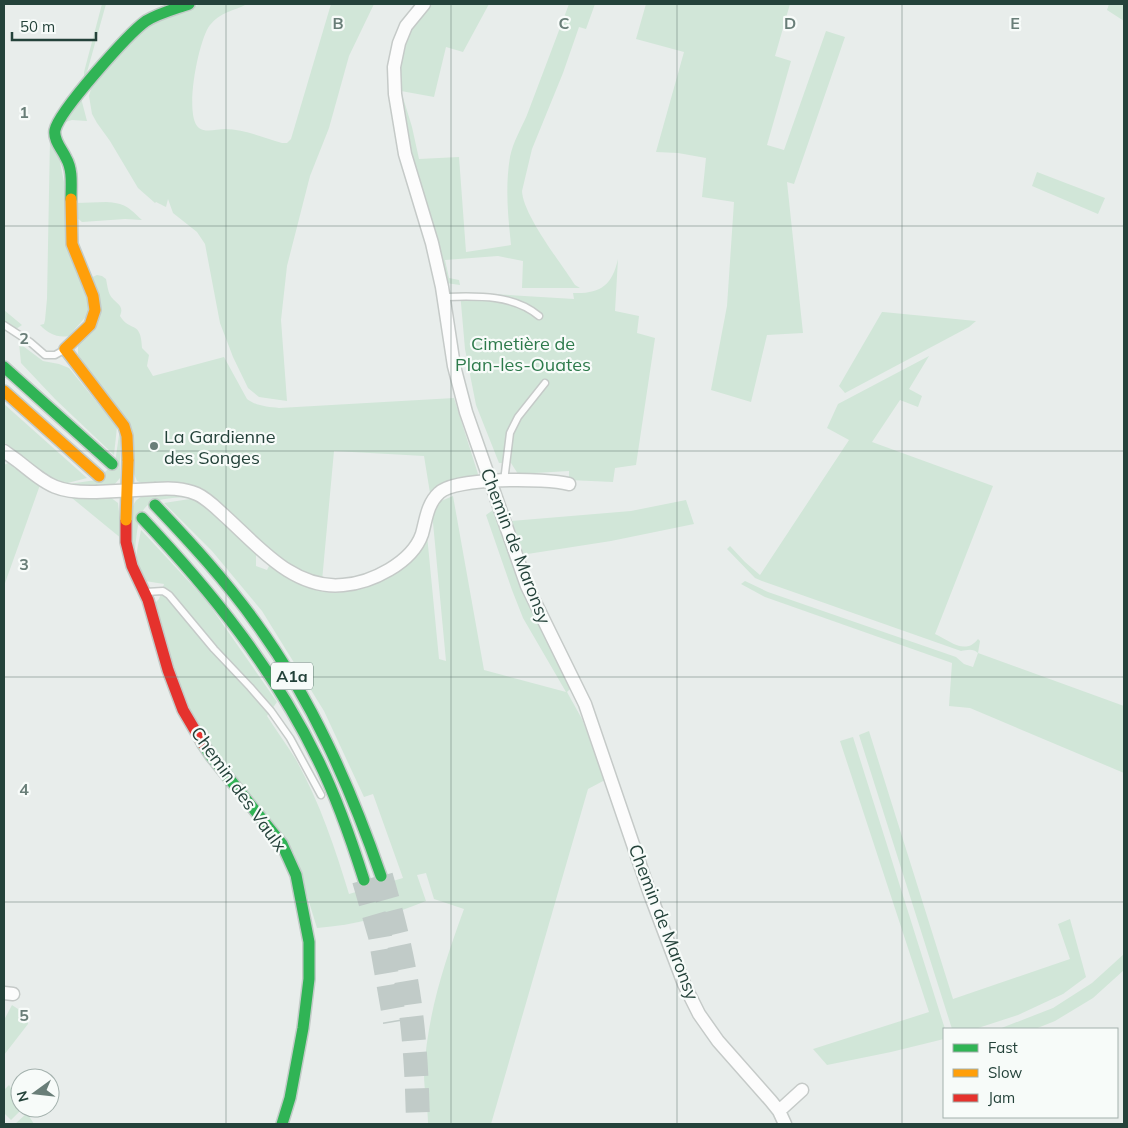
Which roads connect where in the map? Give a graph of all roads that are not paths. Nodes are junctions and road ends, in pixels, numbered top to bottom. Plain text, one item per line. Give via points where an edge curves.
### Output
1 (189, 4) edge
2 (424, 4) edge
3 (444, 297) junction
4 (539, 316) dead end
5 (4, 325) edge
6 (65, 349) junction
7 (4, 367) edge
8 (544, 383) dead end
9 (4, 391) edge
10 (4, 452) edge
11 (112, 464) dead end
12 (99, 476) dead end
13 (490, 481) junction
14 (504, 481) junction
15 (569, 484) dead end
16 (127, 490) junction
17 (155, 505) dead end
18 (142, 518) dead end
19 (144, 592) junction
20 (323, 801) dead end
21 (343, 841) dead end
22 (382, 876) tunnel mouth
23 (364, 880) joint
24 (802, 1090) dead end
25 (779, 1111) junction
26 (282, 1124) edge
27 (786, 1124) edge

1 - 6 main road via 162,13 141,26 64,112 55,129 71,172 72,244 95,303 90,325
2 - 3 street, Chemin de Maronsy via 406,26 399,43 394,85 405,154 432,243
3 - 4 lane via 506,300 523,305
3 - 13 street, Chemin de Maronsy via 459,391
5 - 6 lane via 46,354 56,355
6 - 16 main road, Chemin des Vaulx, bridge via 124,426 127,436
7 - 11 main road
8 - 14 lane via 510,433
9 - 12 main road
10 - 16 street, bridge via 52,486 75,493
13 - 14 street
13 - 16 street, bridge via 444,489 429,507 417,544 399,562 367,580 332,586 313,583 290,572 206,499 178,488
13 - 25 street, Chemin de Maronsy via 527,586 585,704 684,984 718,1041
14 - 15 street via 556,480
16 - 19 main road, Chemin des Vaulx, bridge via 128,554
17 - 22 main road, A1a via 210,564 270,641 294,680 347,781
18 - 23 main road, A1a via 225,610 276,683 304,733 342,814
19 - 20 lane via 166,592 209,644 262,699 290,738
19 - 26 main road, Chemin des Vaulx via 183,710 210,756 282,844 296,875 309,942 309,979 290,1098
21 - 23 lane
24 - 25 street
25 - 27 street, Chemin de Maronsy

